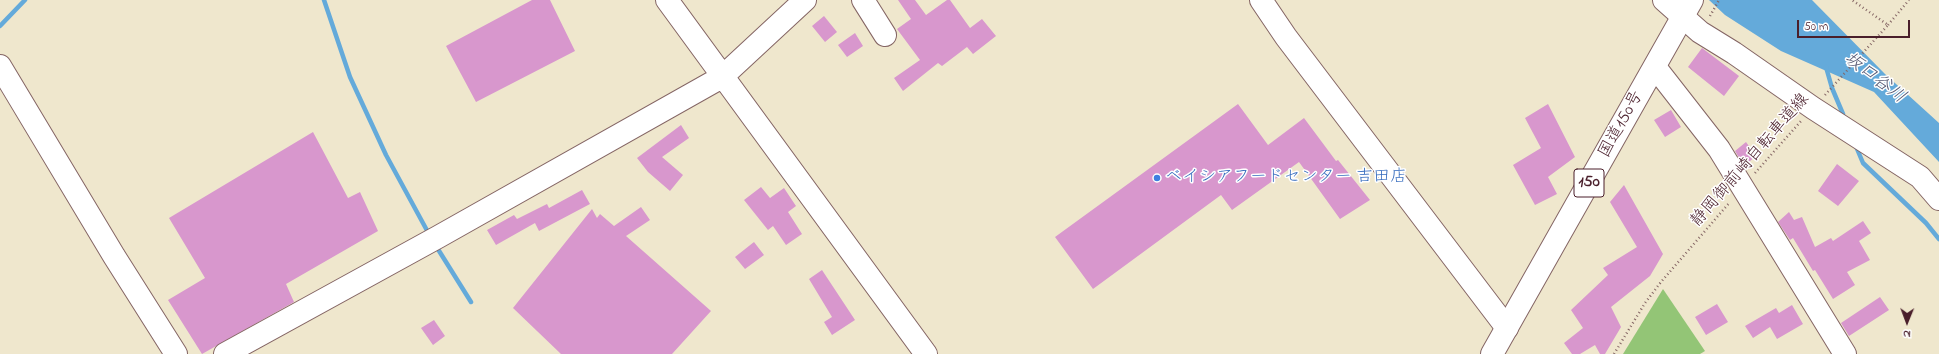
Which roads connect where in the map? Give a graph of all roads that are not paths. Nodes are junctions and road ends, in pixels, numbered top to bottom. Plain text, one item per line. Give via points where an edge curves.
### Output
1 (667, 0) edge
2 (805, 0) edge
3 (863, 0) edge
4 (1261, 0) edge
5 (1664, 0) edge
6 (1686, 9) edge
7 (885, 35) dead end
8 (0, 66) edge
9 (1655, 67) junction
10 (722, 77) junction
11 (1939, 200) edge
12 (1507, 328) junction
13 (176, 354) edge
14 (225, 354) edge
15 (926, 354) edge
16 (1492, 354) edge
17 (1845, 354) edge

1 - 10 main road
2 - 10 main road
3 - 7 main road
4 - 12 main road via 1291,44
5 - 6 main road
6 - 9 main road, 国道150号 / 150
6 - 11 main road via 1700,32 1816,105 1920,177
8 - 13 main road
9 - 12 main road, 国道150号 / 150
9 - 17 main road via 1719,149
10 - 14 main road
10 - 15 main road
12 - 16 main road, 国道150号 / 150

